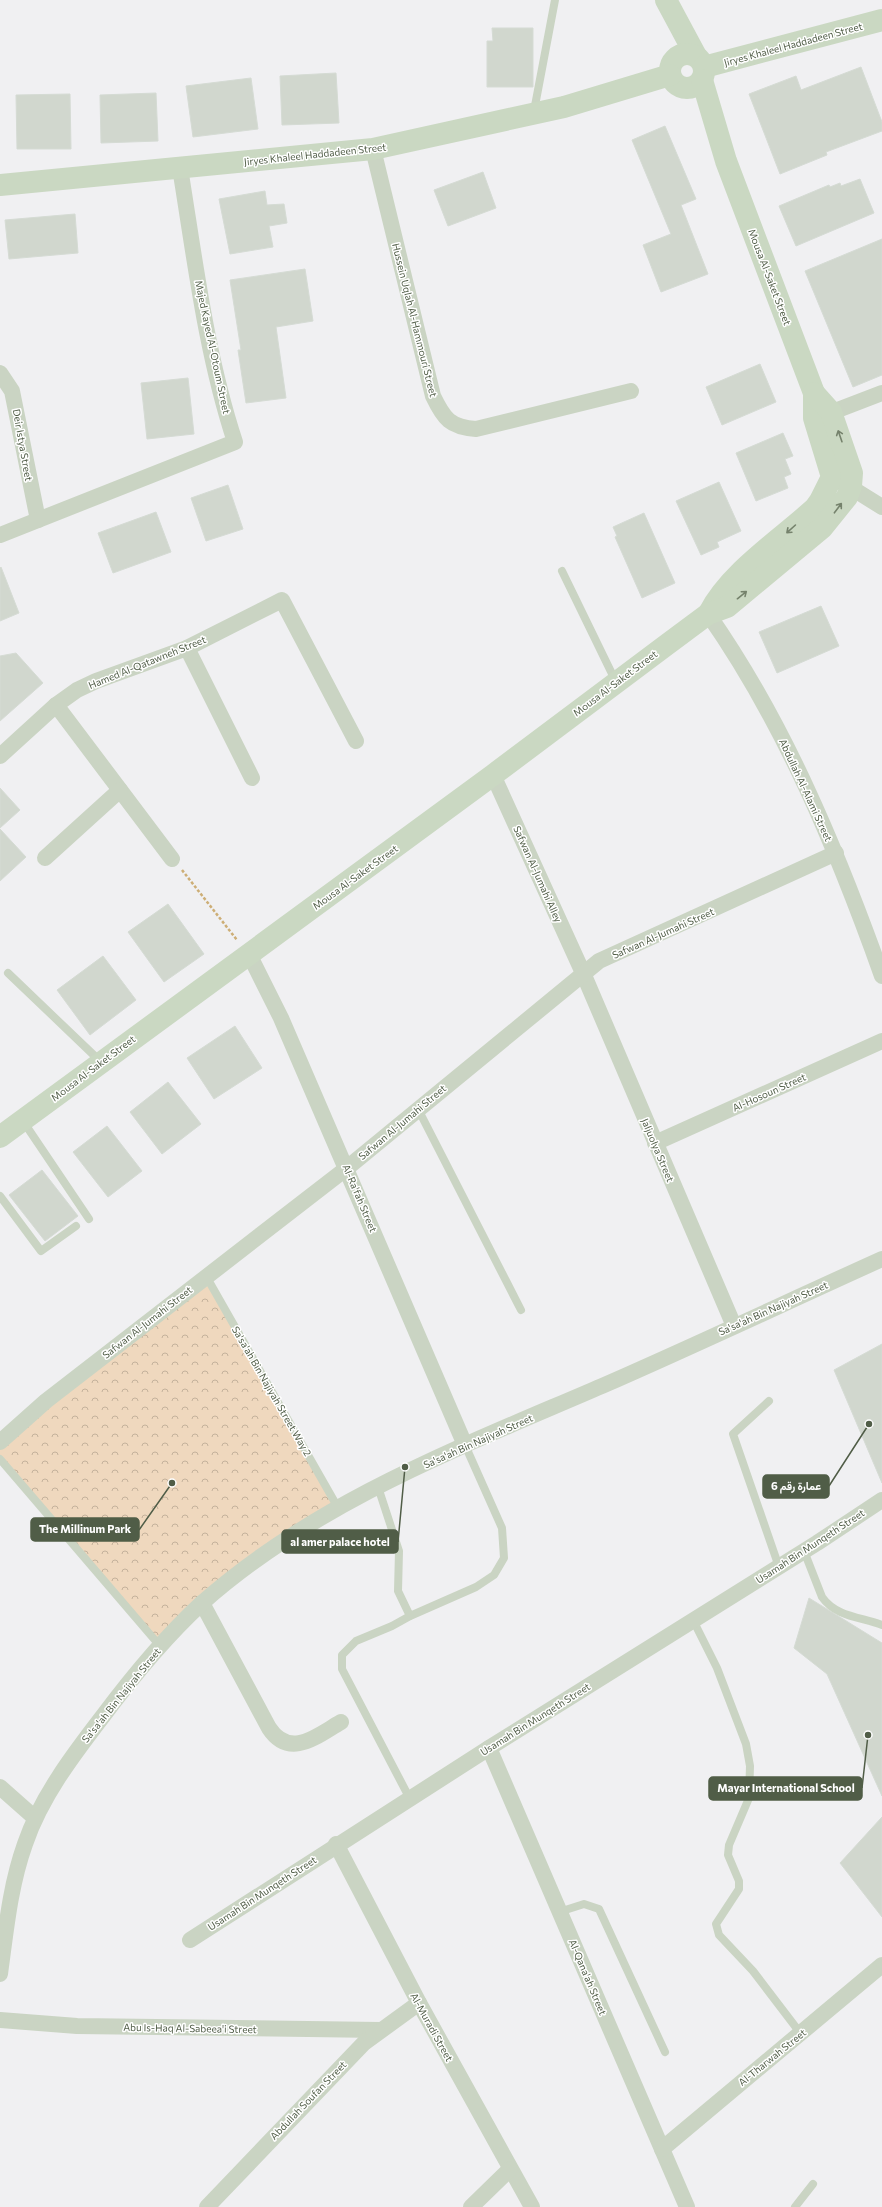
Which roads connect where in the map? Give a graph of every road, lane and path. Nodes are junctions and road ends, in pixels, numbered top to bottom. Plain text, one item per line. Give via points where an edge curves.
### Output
1 (555, 0) edge
2 (665, 0) edge
3 (882, 20) edge
4 (688, 72) junction
5 (534, 114) junction
6 (373, 149) junction
7 (180, 168) junction
8 (0, 185) edge
9 (0, 373) edge
10 (631, 391) dead end
11 (882, 393) edge
12 (823, 415) junction
13 (841, 482) junction
14 (882, 507) edge
15 (38, 520) junction
16 (0, 535) edge
17 (562, 571) dead end
18 (708, 614) junction
19 (187, 648) junction
20 (616, 683) junction
21 (56, 705) junction
22 (356, 740) dead end
23 (0, 756) edge
24 (493, 775) junction
25 (252, 778) dead end
26 (120, 790) junction
27 (836, 854) junction
28 (45, 858) dead end
29 (172, 859) joint
30 (249, 954) junction
31 (8, 973) dead end
32 (583, 973) junction
33 (882, 976) edge
34 (882, 1041) edge
35 (101, 1062) junction
36 (418, 1109) junction
37 (23, 1120) junction
38 (0, 1137) edge
39 (655, 1143) junction
40 (347, 1168) junction
41 (0, 1196) edge
42 (89, 1219) dead end
43 (76, 1226) dead end
44 (882, 1259) edge
45 (206, 1276) junction
46 (521, 1310) dead end
47 (734, 1326) junction
48 (769, 1400) dead end
49 (0, 1442) edge
50 (465, 1445) junction
51 (0, 1459) edge
52 (378, 1488) junction
53 (882, 1500) edge
54 (337, 1506) junction
55 (804, 1551) junction
56 (779, 1567) junction
57 (202, 1603) junction
58 (410, 1616) junction
59 (693, 1620) junction
60 (882, 1625) edge
61 (160, 1646) junction
62 (341, 1722) dead end
63 (489, 1748) junction
64 (0, 1787) edge
65 (410, 1799) junction
66 (35, 1818) junction
67 (336, 1844) junction
68 (560, 1912) junction
69 (190, 1940) dead end
70 (882, 1965) edge
71 (0, 1974) edge
72 (419, 2003) junction
73 (0, 2020) edge
74 (380, 2030) junction
75 (801, 2034) junction
76 (665, 2052) dead end
77 (662, 2149) junction
78 (510, 2169) junction
79 (813, 2184) dead end
80 (206, 2207) edge
81 (471, 2207) edge
82 (532, 2207) edge
83 (686, 2207) edge
84 (795, 2207) edge

1 - 5 lane
2 - 4 street, Mousa Al-Saket Street
3 - 4 street, Jiryes Khaleel Haddadeen Street
4 - 5 street, Jiryes Khaleel Haddadeen Street
4 - 12 street, Mousa Al-Saket Street via 726,161
5 - 6 street, Jiryes Khaleel Haddadeen Street
6 - 7 street, Jiryes Khaleel Haddadeen Street
6 - 10 street, Hussein Uqlah Al-Hammouri Street via 433,396 446,419 459,427 476,429
7 - 8 street, Jiryes Khaleel Haddadeen Street
7 - 15 street, Majed Kayed Al-Otoum Street via 211,348 235,442
9 - 15 street, Deir Istya Street via 12,390 17,409
11 - 12 street
12 - 13 street, Mousa Al-Saket Street via 852,473
13 - 14 street
13 - 18 street, Mousa Al-Saket Street via 737,576 718,596
15 - 16 street, Majed Kayed Al-Otoum Street
17 - 20 lane
18 - 20 street, Mousa Al-Saket Street
18 - 27 street, Abdullah Al-Alami Street via 736,654 767,708
19 - 21 street, Hamed Al-Qatawneh Street via 96,681
19 - 22 street, Hamed Al-Qatawneh Street via 282,600
19 - 25 street
20 - 24 street, Mousa Al-Saket Street
21 - 23 street, Hamed Al-Qatawneh Street
21 - 26 street
24 - 30 street, Mousa Al-Saket Street
24 - 32 street, Safwan Al-Jumahi Alley
26 - 28 street
26 - 29 street
27 - 32 street, Safwan Al-Jumahi Street via 619,951
27 - 33 street, Abdullah Al-Alami Street
29 - 30 path
30 - 35 street, Mousa Al-Saket Street
30 - 40 street, Al-Ra'fah Street via 278,1012
31 - 35 lane
32 - 36 street, Safwan Al-Jumahi Street
32 - 39 street, Jaljuolya Street
34 - 39 street, Al-Hosoun Street
35 - 37 street, Mousa Al-Saket Street
36 - 40 street, Safwan Al-Jumahi Street
36 - 46 lane
37 - 38 street, Mousa Al-Saket Street
37 - 42 lane
39 - 47 street, Jaljuolya Street
40 - 45 street, Safwan Al-Jumahi Street
40 - 50 street, Al-Ra'fah Street
41 - 43 lane via 41,1251
44 - 47 street, Sa'sa'ah Bin Najiyah Street
45 - 49 street, Safwan Al-Jumahi Street via 46,1401
45 - 54 lane, Sa'sa'ah Bin Najiyah Street Way 2
47 - 50 street, Sa'sa'ah Bin Najiyah Street
48 - 56 lane via 733,1434
50 - 52 street, Sa'sa'ah Bin Najiyah Street
50 - 58 lane via 502,1528 504,1558 494,1575 476,1587
51 - 61 lane
52 - 54 street, Sa'sa'ah Bin Najiyah Street
52 - 58 lane via 400,1551 398,1591
53 - 55 street, Usamah Bin Munqeth Street
54 - 57 street, Sa'sa'ah Bin Najiyah Street via 268,1551
55 - 56 street, Usamah Bin Munqeth Street
55 - 60 lane via 827,1603 845,1614
56 - 59 street, Usamah Bin Munqeth Street
57 - 61 street, Sa'sa'ah Bin Najiyah Street
57 - 62 street via 269,1728 278,1738 291,1744 303,1743
58 - 65 lane via 356,1641 342,1655 342,1669
59 - 63 street, Usamah Bin Munqeth Street
59 - 75 lane via 719,1674 746,1744 750,1766 749,1798 728,1850 739,1889 717,1920 717,1929 719,1935 753,1971
61 - 66 street, Sa'sa'ah Bin Najiyah Street via 135,1674 80,1746
63 - 65 street, Usamah Bin Munqeth Street
63 - 68 street, Al-Qana'ah Street
64 - 66 street
65 - 67 street, Usamah Bin Munqeth Street
66 - 71 street, Sa'sa'ah Bin Najiyah Street via 24,1845 10,1897
67 - 69 street, Usamah Bin Munqeth Street
67 - 72 street, Al-Muradi Street
68 - 76 lane via 584,1904 599,1909
68 - 77 street, Al-Qana'ah Street
70 - 75 street, Al-Tharwah Street
72 - 74 street, Abdullah Soufan Street
72 - 78 street, Al-Muradi Street
73 - 74 street, Abu Is-Haq Al-Sabeea'i Street via 85,2026
74 - 80 street, Abdullah Soufan Street via 338,2068
75 - 77 street, Al-Tharwah Street
77 - 83 street, Al-Qana'ah Street
78 - 81 street
78 - 82 street, Al-Muradi Street
79 - 84 lane

